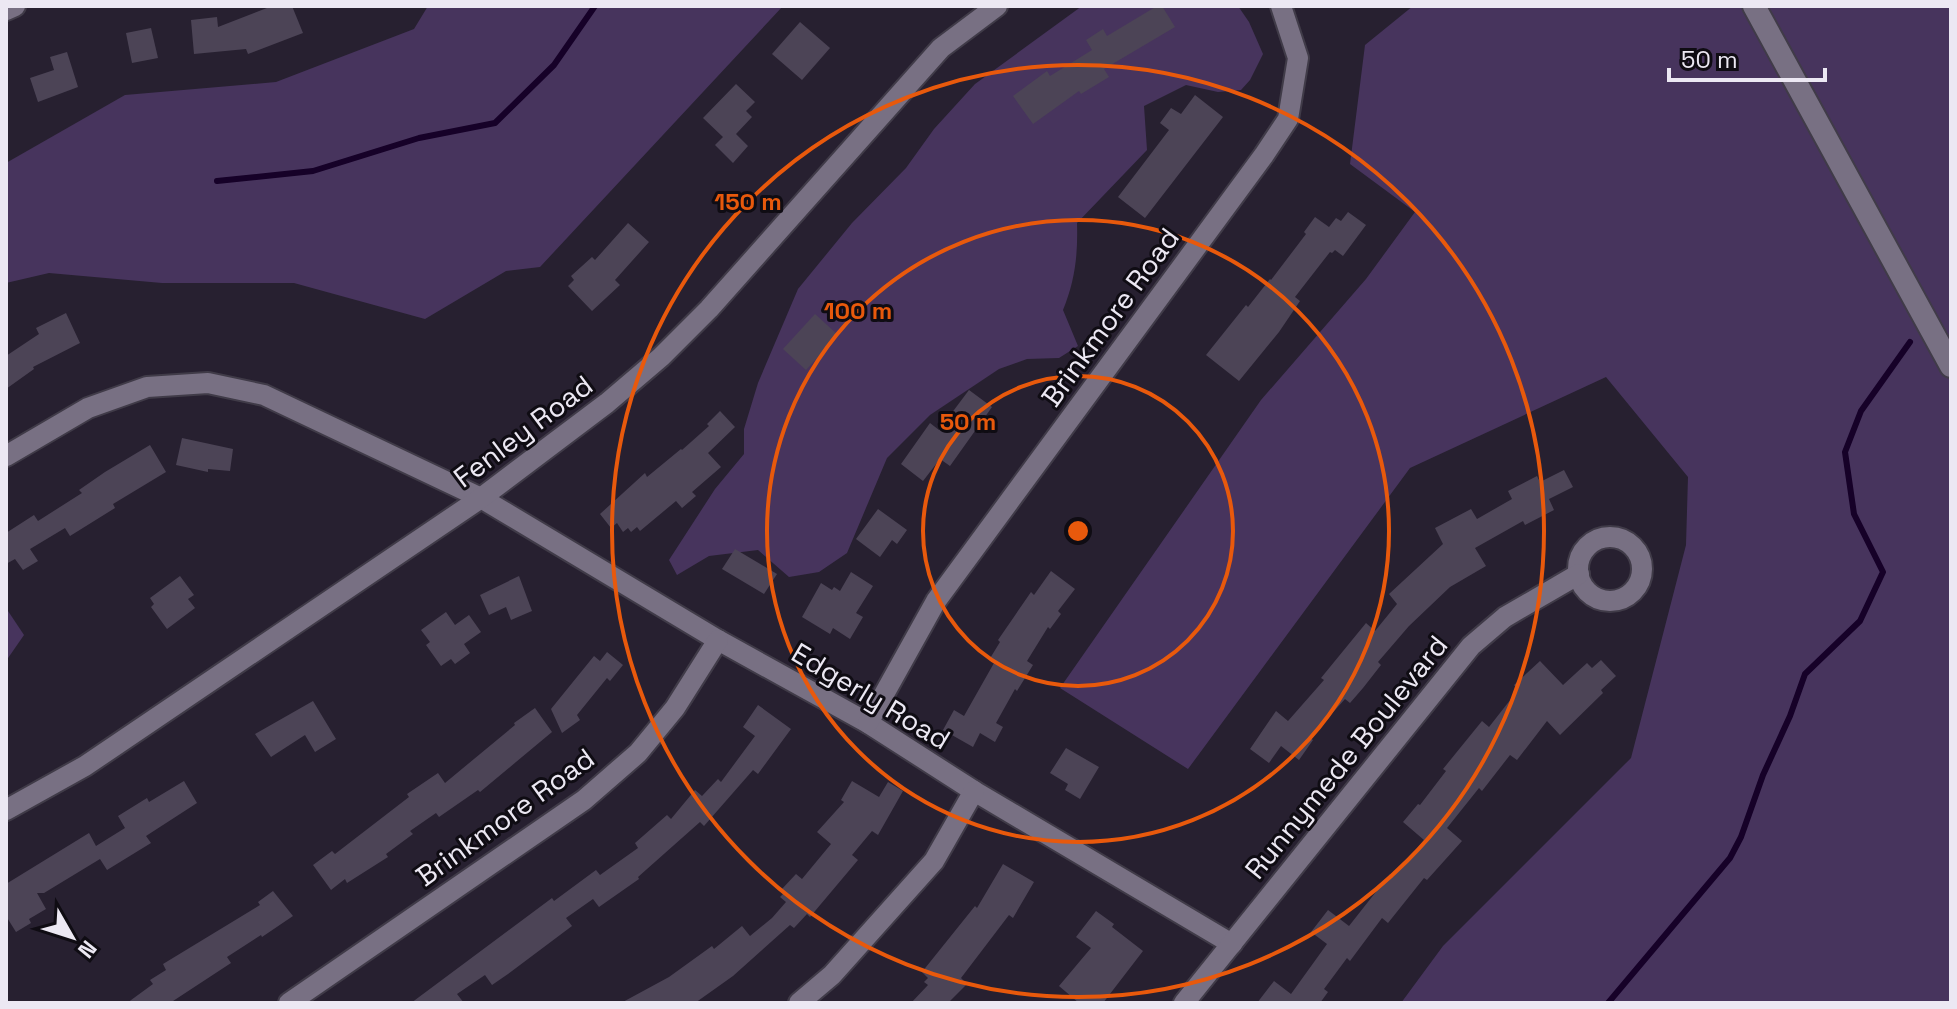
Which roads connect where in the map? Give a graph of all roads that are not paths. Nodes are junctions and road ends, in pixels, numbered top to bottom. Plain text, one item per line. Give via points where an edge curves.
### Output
1 (15, 6) edge
2 (997, 6) edge
3 (1281, 6) edge
4 (1754, 6) edge
5 (6, 10) edge
6 (1951, 366) edge
7 (6, 456) edge
8 (481, 498) junction
9 (1579, 574) dead end
10 (718, 640) junction
11 (868, 723) junction
12 (974, 791) junction
13 (6, 810) edge
14 (1232, 944) junction
15 (289, 1003) edge
16 (799, 1003) edge
17 (1184, 1003) edge

1 - 5 street
2 - 8 street, Fenley Road via 941,48 661,357
3 - 11 street, Brinkmore Road via 1298,58 1288,119 936,601
4 - 6 street
7 - 8 street, Edgerly Road via 88,408 147,387 208,383 264,395
8 - 10 street, Edgerly Road
8 - 13 street, Fenley Road via 85,766
9 - 14 street, Runnymede Boulevard via 1505,617 1471,646
10 - 11 street, Edgerly Road
10 - 15 street, Brinkmore Road via 675,708 638,753 584,800
11 - 12 street, Edgerly Road
12 - 14 street, Edgerly Road
12 - 16 street via 934,861 832,975
14 - 17 street, Runnymede Boulevard

